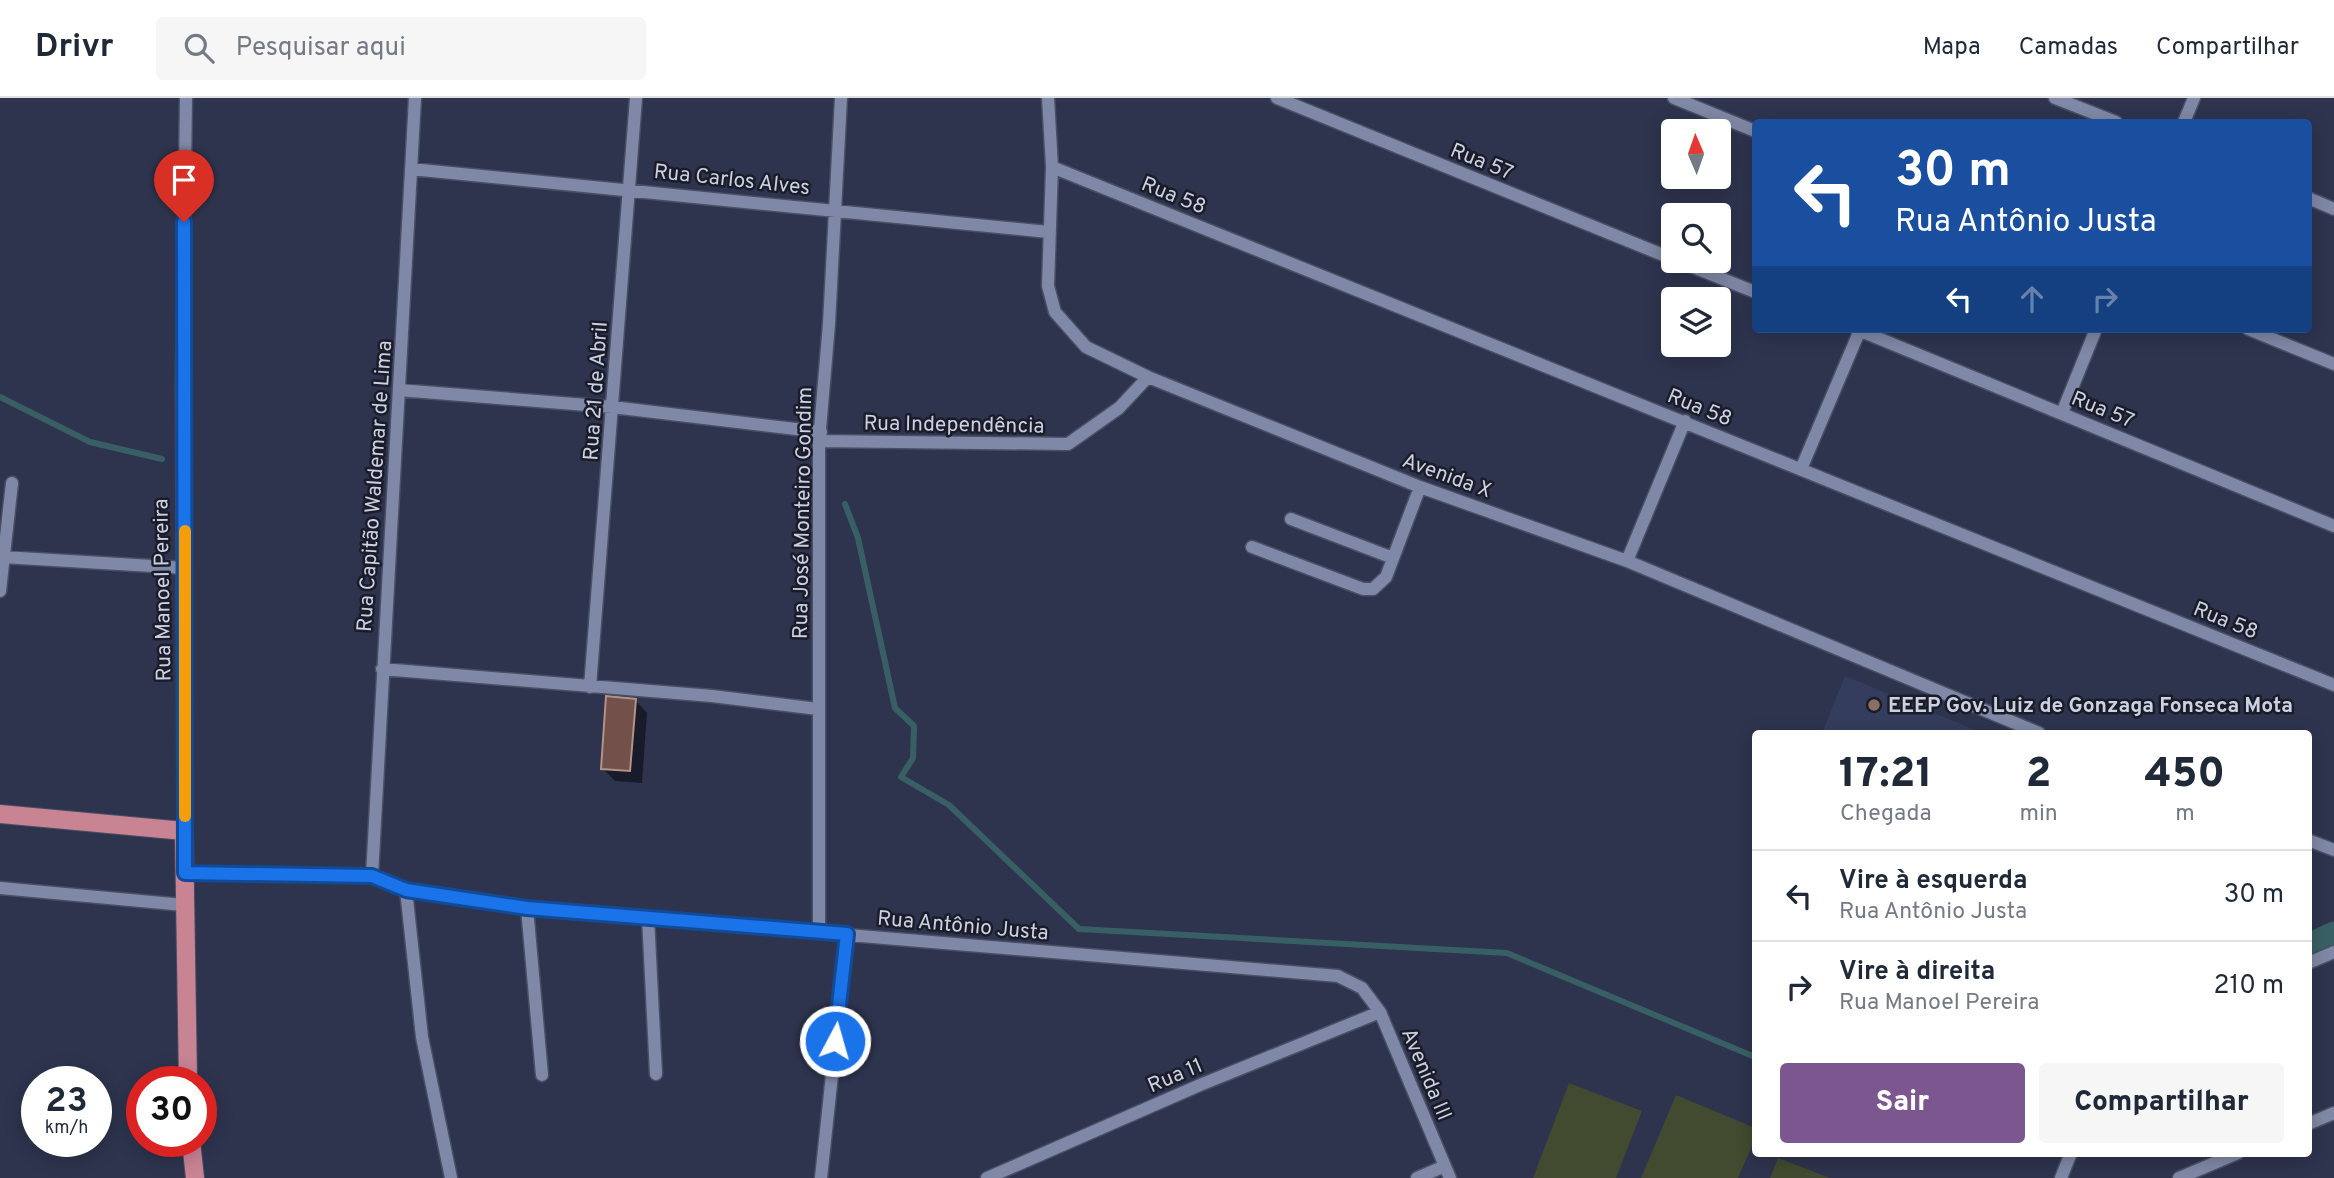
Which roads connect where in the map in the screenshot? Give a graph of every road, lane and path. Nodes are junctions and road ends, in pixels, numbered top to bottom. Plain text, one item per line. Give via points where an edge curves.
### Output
1 (186, 98) edge
2 (415, 98) edge
3 (635, 98) edge
4 (841, 98) edge
5 (1048, 98) edge
6 (1277, 98) edge
7 (1674, 98) edge
8 (2055, 98) edge
9 (2194, 98) edge
10 (2108, 119) edge
11 (2185, 119) edge
12 (1752, 130) edge
13 (1052, 167) junction
14 (411, 169) junction
15 (630, 188) junction
16 (2312, 200) edge
17 (834, 209) junction
18 (2334, 209) edge
19 (1048, 232) junction
20 (1661, 254) edge
21 (1708, 273) edge
22 (1752, 291) edge
23 (1857, 333) edge
24 (1865, 333) edge
25 (2094, 333) edge
26 (2258, 333) edge
27 (2334, 364) edge
28 (1148, 377) junction
29 (398, 390) junction
30 (612, 407) junction
31 (2062, 413) junction
32 (1685, 421) junction
33 (820, 436) junction
34 (1801, 469) junction
35 (12, 482) dead end
36 (1420, 487) junction
37 (1291, 519) dead end
38 (2334, 526) edge
39 (1252, 547) dead end
40 (3, 557) junction
41 (1393, 558) junction
42 (1627, 561) junction
43 (185, 568) junction
44 (0, 591) edge
45 (382, 670) junction
46 (2334, 685) edge
47 (590, 687) junction
48 (818, 709) junction
49 (2032, 730) edge
50 (0, 814) edge
51 (184, 831) junction
52 (2312, 842) edge
53 (2334, 850) edge
54 (185, 873) junction
55 (372, 876) junction
56 (0, 888) edge
57 (406, 890) junction
58 (184, 905) junction
59 (527, 908) junction
60 (648, 917) junction
61 (819, 930) junction
62 (847, 934) junction
63 (2334, 952) edge
64 (2312, 961) edge
65 (1362, 988) joint
66 (1380, 1012) junction
67 (188, 1066) edge
68 (656, 1074) dead end
69 (542, 1075) dead end
70 (2334, 1113) edge
71 (2312, 1122) edge
72 (193, 1157) edge
73 (2069, 1157) edge
74 (2229, 1157) edge
75 (1448, 1172) edge
76 (993, 1177) edge
77 (195, 1178) edge
78 (452, 1178) edge
79 (821, 1178) edge
80 (1417, 1178) edge
81 (2061, 1178) edge
82 (2179, 1178) edge

1 - 43 street, Rua Manoel Pereira
2 - 14 street, Rua Capitão Waldemar de Lima
3 - 15 street, Rua 21 de Abril
4 - 17 street, Rua José Monteiro Gondim
5 - 13 street, Avenida X
6 - 20 street, Rua 57
7 - 12 street
8 - 10 street
9 - 11 street
13 - 19 street, Avenida X
13 - 32 street, Rua 58
14 - 15 street, Rua Carlos Alves
14 - 29 street, Rua Capitão Waldemar de Lima
15 - 17 street, Rua Carlos Alves
15 - 30 street, Rua 21 de Abril
16 - 18 street
17 - 19 street, Rua Carlos Alves
17 - 33 street, Rua José Monteiro Gondim
19 - 28 street, Avenida X via 1048,286 1055,313 1086,347
21 - 22 street
23 - 34 street
24 - 31 street, Rua 57
25 - 31 street
26 - 27 street
28 - 33 street, Rua Independência via 1119,408 1068,444
28 - 36 street, Avenida X
29 - 30 street, Rua Independência
29 - 45 street, Rua Capitão Waldemar de Lima
30 - 33 street, Rua Independência
30 - 47 street, Rua 21 de Abril
31 - 38 street, Rua 57
32 - 34 street, Rua 58
32 - 42 street
33 - 48 street, Rua José Monteiro Gondim
34 - 46 street, Rua 58
35 - 40 street
36 - 41 street
36 - 42 street, Avenida X
37 - 41 street
39 - 41 street via 1363,590 1381,584
40 - 43 street
40 - 44 street
42 - 49 street, Avenida X
43 - 51 street, Rua Manoel Pereira
45 - 47 street
45 - 55 street, Rua Capitão Waldemar de Lima
47 - 48 street
48 - 61 street, Rua José Monteiro Gondim
50 - 51 main road
51 - 54 main road, Rua Manoel Pereira
52 - 53 street
54 - 55 street, Rua Antônio Justa
54 - 58 main road, Rua Manoel Pereira
55 - 57 street, Rua Antônio Justa
56 - 58 street
57 - 59 street, Rua Antônio Justa
57 - 78 street via 422,1037
58 - 67 main road, Rua Manoel Pereira
59 - 60 street, Rua Antônio Justa
59 - 69 street
60 - 61 street, Rua Antônio Justa
60 - 68 street
61 - 62 street, Rua Antônio Justa
62 - 65 street, Rua Antônio Justa via 1338,976
62 - 79 street
63 - 64 street
65 - 66 street, Avenida III
66 - 75 street, Avenida III
66 - 76 street, Rua 11 via 1200,1084
70 - 71 street
72 - 77 main road
73 - 81 street
74 - 82 street
75 - 80 street

